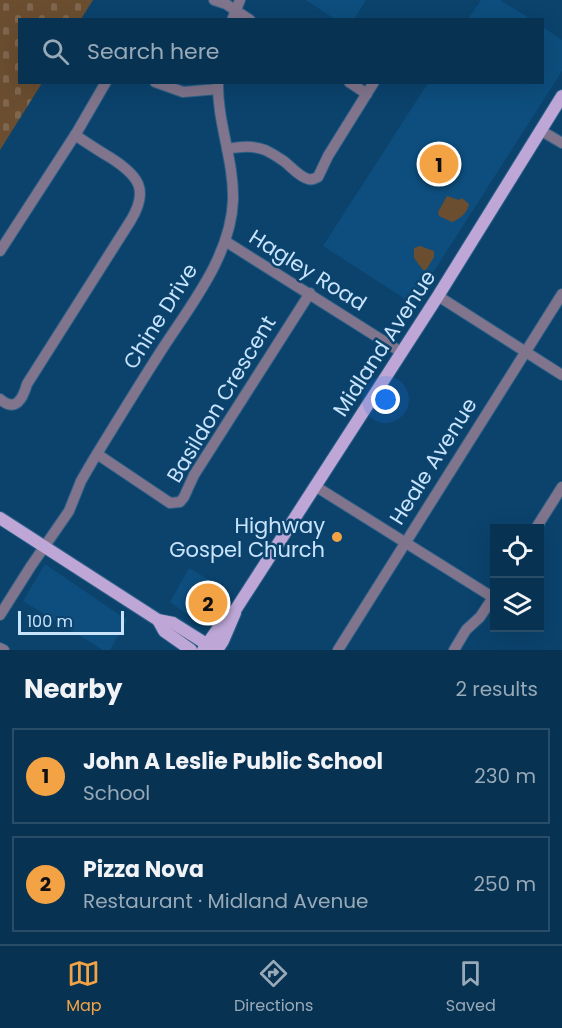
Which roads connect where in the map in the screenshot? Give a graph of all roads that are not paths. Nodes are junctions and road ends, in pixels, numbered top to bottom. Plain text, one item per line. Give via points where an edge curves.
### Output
1 (214, 0) edge
2 (236, 10) edge
3 (105, 84) edge
4 (161, 84) edge
5 (352, 84) edge
6 (373, 84) edge
7 (218, 86) edge
8 (367, 93) junction
9 (562, 96) edge
10 (540, 130) junction
11 (75, 135) junction
12 (562, 143) edge
13 (227, 149) junction
14 (225, 241) junction
15 (0, 251) edge
16 (309, 293) junction
17 (562, 294) edge
18 (438, 296) junction
19 (401, 352) junction
20 (525, 352) junction
21 (562, 375) edge
22 (0, 399) edge
23 (97, 454) junction
24 (315, 486) junction
25 (562, 487) edge
26 (0, 518) edge
27 (539, 524) edge
28 (405, 542) junction
29 (44, 547) junction
30 (490, 595) edge
31 (490, 603) edge
32 (0, 615) edge
33 (158, 620) junction
34 (211, 649) edge
35 (191, 650) edge
36 (338, 650) edge
37 (454, 650) edge

1 - 2 street
3 - 11 street
4 - 7 street via 183,92
5 - 8 street
6 - 8 street
7 - 13 street, Chine Drive
8 - 13 street via 318,177 311,180 266,151 248,147
9 - 10 main road, Midland Avenue
10 - 12 street
10 - 18 main road, Midland Avenue
11 - 15 street
11 - 22 street via 131,173 140,186 139,204 20,400 11,406
13 - 14 street, Chine Drive via 233,198
14 - 16 street, Hagley Road
14 - 23 street, Chine Drive via 205,283
16 - 19 street, Hagley Road
16 - 23 street, Basildon Crescent via 180,502 170,503
17 - 20 street, Heale Avenue
18 - 19 main road, Midland Avenue
18 - 20 street
19 - 24 main road, Midland Avenue
20 - 21 street
20 - 28 street, Heale Avenue
23 - 29 street, Chine Drive via 69,511
24 - 28 street
24 - 34 main road, Midland Avenue via 236,609 222,623
25 - 27 street
26 - 29 main road
28 - 30 street
28 - 36 street, Heale Avenue
29 - 32 street, Chine Drive
29 - 33 main road
31 - 37 street
33 - 34 main road via 173,623
33 - 35 main road via 164,631

